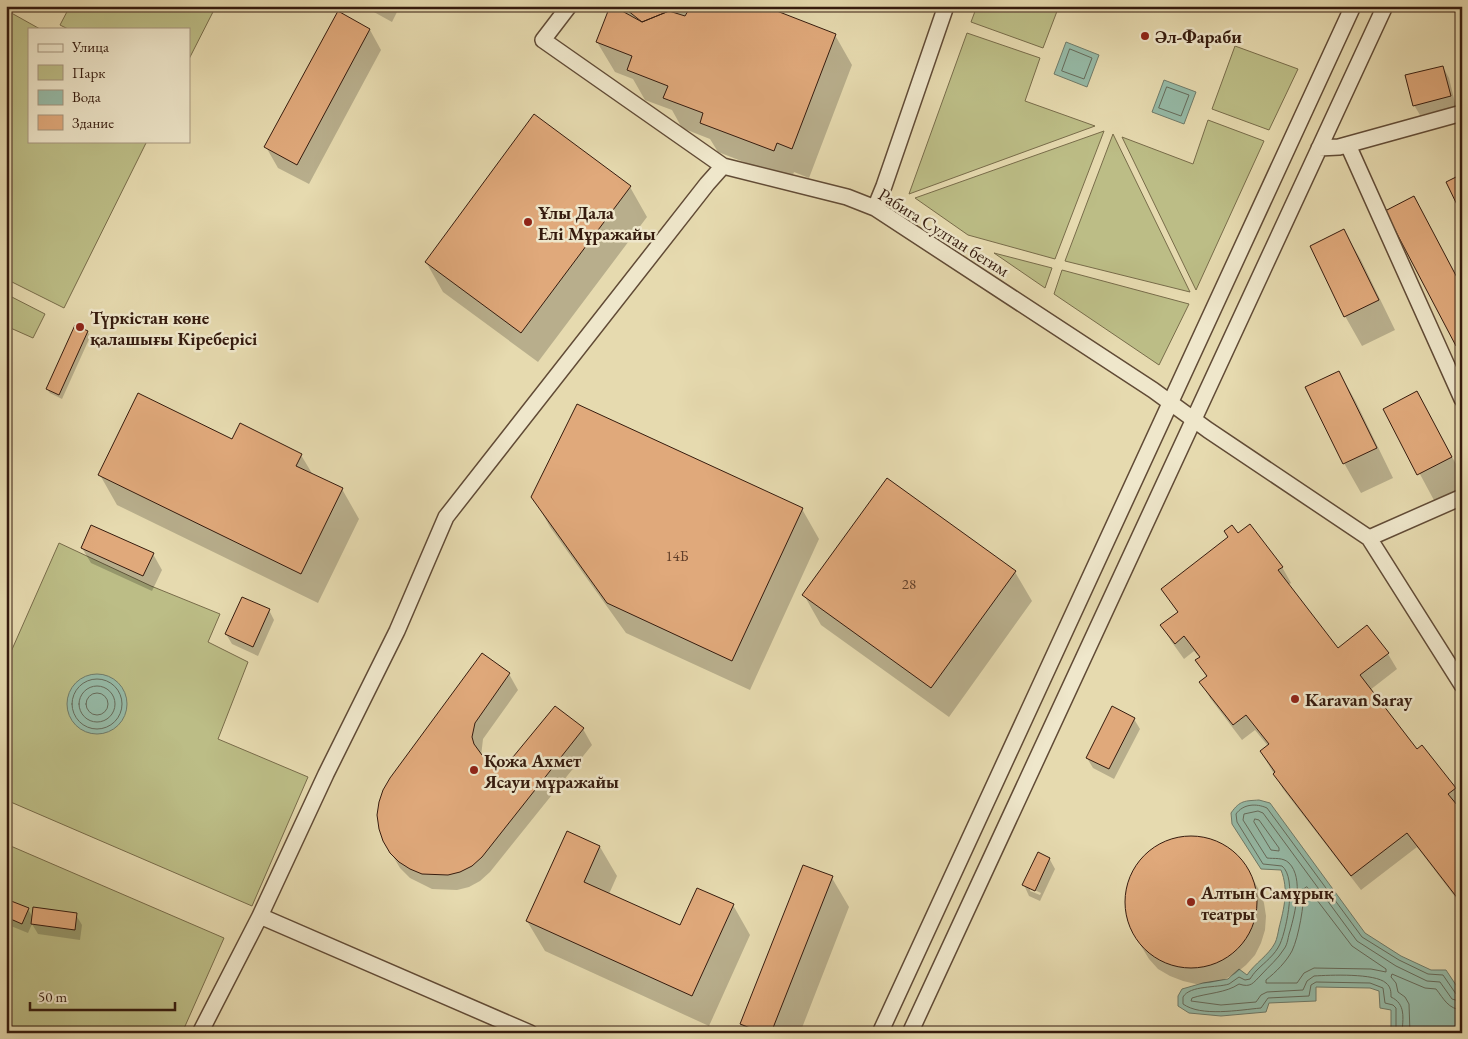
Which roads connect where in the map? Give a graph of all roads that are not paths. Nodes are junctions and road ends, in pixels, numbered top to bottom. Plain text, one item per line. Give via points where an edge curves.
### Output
1 (570, 6) edge
2 (946, 6) edge
3 (1353, 6) edge
4 (1385, 6) edge
5 (1462, 113) edge
6 (1348, 145) junction
7 (1319, 148) junction
8 (722, 166) junction
9 (875, 208) junction
10 (1462, 400) edge
11 (1170, 402) junction
12 (1194, 420) junction
13 (1462, 497) edge
14 (1369, 538) junction
15 (1462, 686) edge
16 (260, 916) junction
17 (200, 1033) edge
18 (530, 1033) edge
19 (880, 1033) edge
20 (910, 1033) edge

1 - 8 street, Рабига Султан бегим via 543,40
2 - 9 street
3 - 11 street
4 - 7 street
5 - 6 street
6 - 7 street
6 - 10 street
7 - 12 street
8 - 9 street, Рабига Султан бегим via 847,197
8 - 16 street via 446,517 398,631
9 - 11 street, Рабига Султан бегим
11 - 12 street, Рабига Султан бегим
11 - 19 street
12 - 14 street, Рабига Султан бегим
12 - 20 street
13 - 14 street
14 - 15 street
16 - 17 street
16 - 18 street

